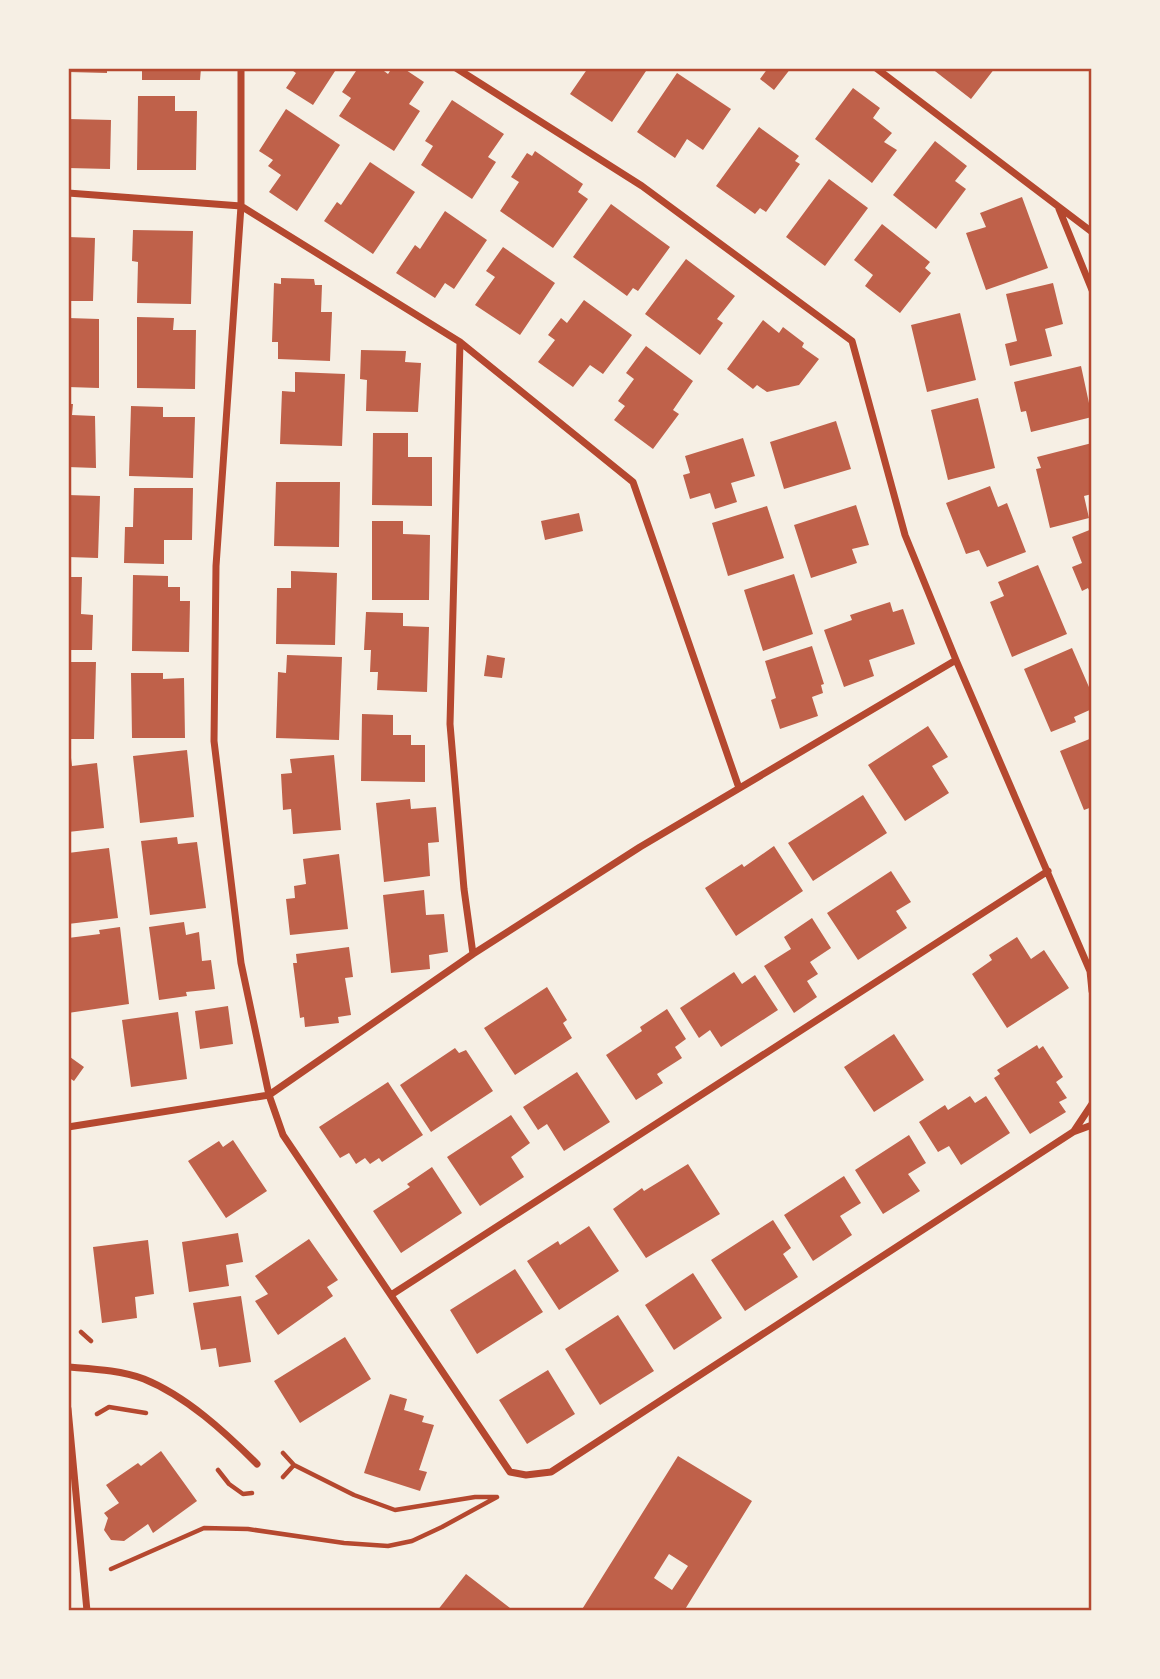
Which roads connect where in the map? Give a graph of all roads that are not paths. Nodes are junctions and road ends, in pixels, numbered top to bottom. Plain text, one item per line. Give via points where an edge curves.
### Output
1 (242, 68) edge
2 (456, 68) edge
3 (876, 68) edge
4 (68, 193) edge
5 (241, 206) junction
6 (1059, 208) junction
7 (1092, 232) edge
8 (1092, 290) edge
9 (460, 342) junction
10 (956, 660) junction
11 (739, 788) junction
12 (1048, 871) junction
13 (473, 954) junction
14 (1091, 970) edge
15 (1092, 992) edge
16 (269, 1095) junction
17 (1092, 1104) edge
18 (1092, 1125) edge
19 (68, 1127) edge
20 (1073, 1132) junction
21 (391, 1295) junction
22 (68, 1367) edge
23 (68, 1409) edge
24 (257, 1464) dead end
25 (86, 1611) edge

1 - 5 street
2 - 10 street via 642,186 852,341 905,535
3 - 6 street
4 - 5 street
5 - 9 street
5 - 16 street via 216,566 214,741 241,963
6 - 7 street
6 - 8 street
9 - 11 street via 633,482
9 - 13 street via 450,724
10 - 11 street
10 - 12 street
11 - 13 street
12 - 14 street
12 - 21 street
13 - 16 street
14 - 15 street
16 - 19 street
16 - 21 street via 283,1135
17 - 20 street
18 - 20 street
20 - 21 street via 551,1472 510,1472
22 - 24 street via 144,1379 219,1427
23 - 25 street

